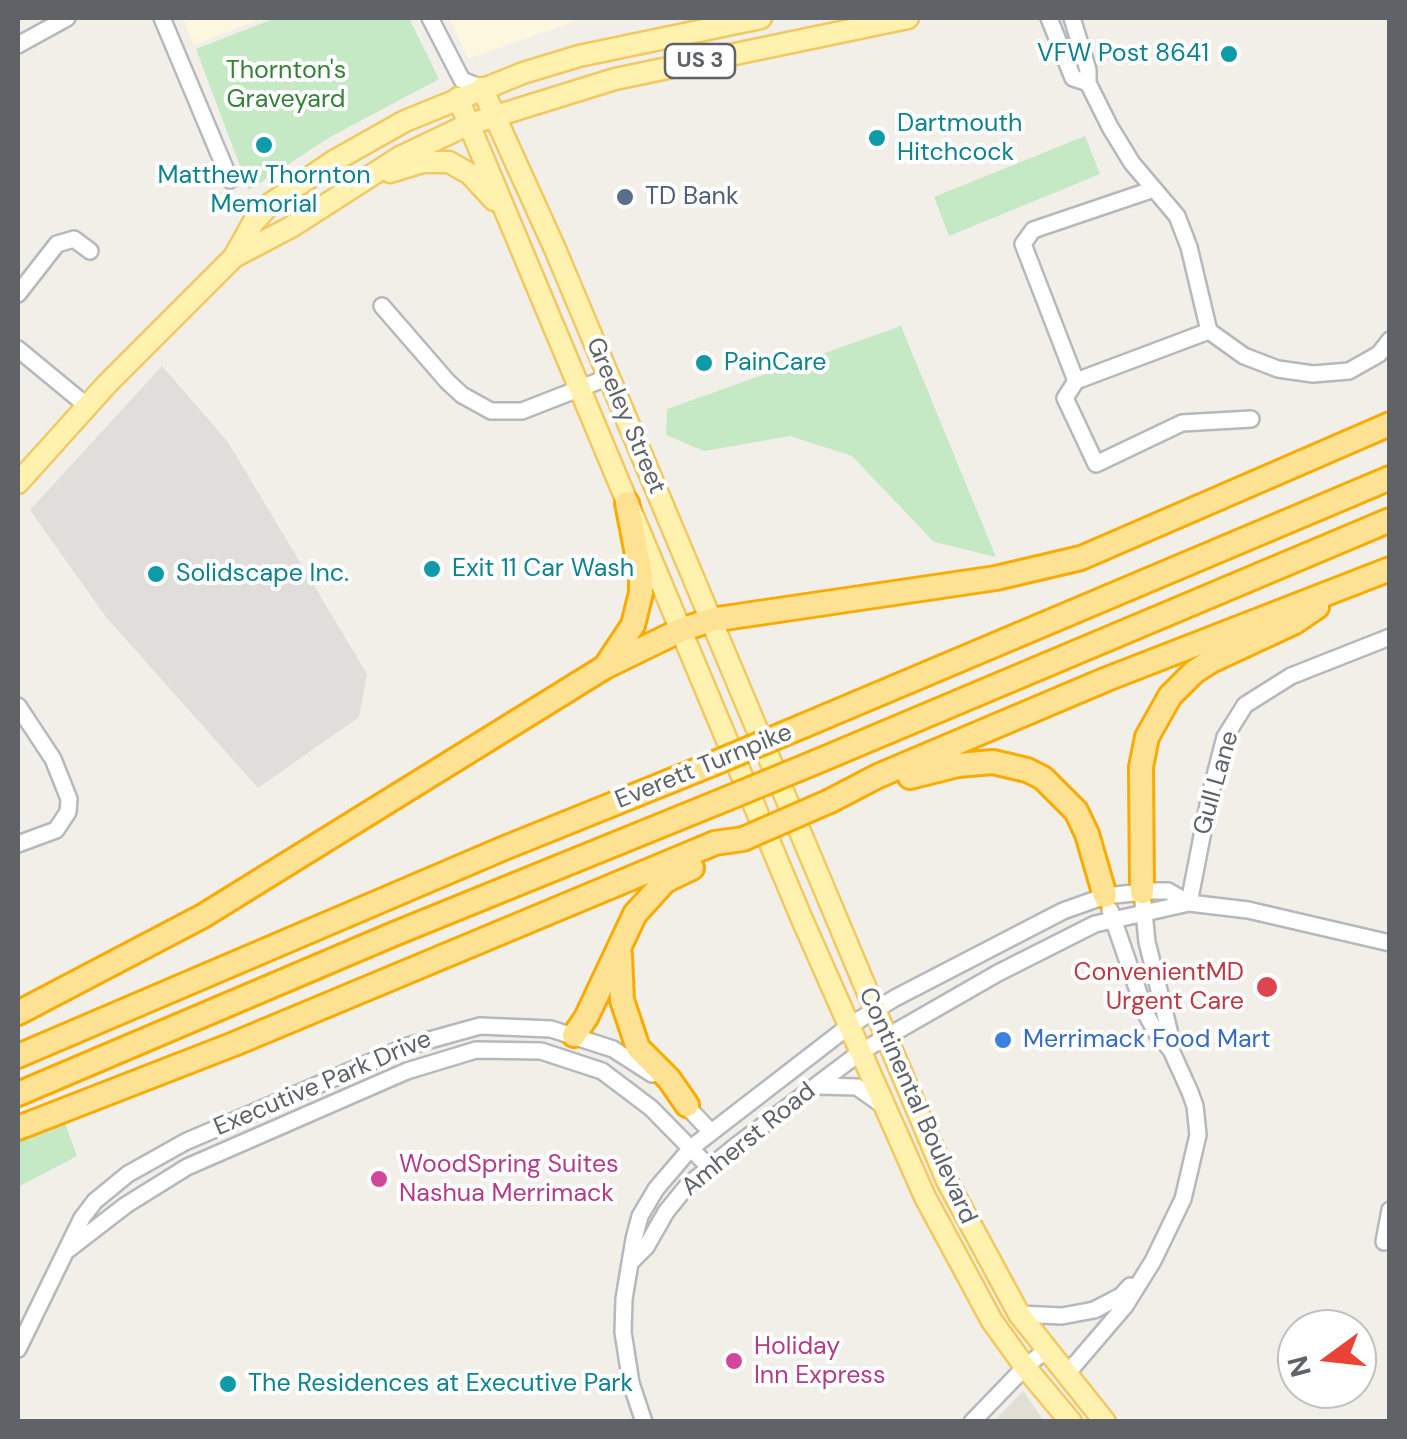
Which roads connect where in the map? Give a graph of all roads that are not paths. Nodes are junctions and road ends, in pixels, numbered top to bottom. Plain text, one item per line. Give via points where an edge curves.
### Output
1 (68, 18) edge
2 (162, 18) edge
3 (430, 18) edge
4 (761, 18) edge
5 (908, 18) edge
6 (1049, 18) edge
7 (1072, 18) edge
8 (18, 45) edge
9 (1088, 82) junction
10 (468, 89) junction
11 (495, 115) junction
12 (467, 125) junction
13 (368, 177) junction
14 (230, 180) dead end
15 (1154, 189) junction
16 (504, 211) junction
17 (90, 251) dead end
18 (234, 257) junction
19 (18, 294) edge
20 (382, 306) dead end
21 (1209, 331) junction
22 (1390, 340) edge
23 (18, 349) edge
24 (609, 378) junction
25 (1076, 381) junction
26 (579, 390) junction
27 (88, 406) junction
28 (1252, 419) dead end
29 (1390, 424) edge
30 (1390, 478) edge
31 (18, 483) edge
32 (627, 503) junction
33 (1390, 520) edge
34 (1390, 569) edge
35 (1353, 583) junction
36 (711, 620) junction
37 (682, 630) junction
38 (1390, 637) edge
39 (605, 667) junction
40 (18, 706) edge
41 (772, 766) joint
42 (742, 775) joint
43 (830, 801) junction
44 (743, 839) junction
45 (18, 844) edge
46 (1105, 896) junction
47 (1143, 902) junction
48 (1189, 902) junction
49 (1113, 919) junction
50 (621, 944) junction
51 (1390, 944) edge
52 (874, 1010) junction
53 (18, 1013) edge
54 (849, 1026) junction
55 (886, 1035) junction
56 (567, 1045) junction
57 (1171, 1050) junction
58 (862, 1051) junction
59 (18, 1056) edge
60 (815, 1086) junction
61 (18, 1094) edge
62 (687, 1105) junction
63 (886, 1108) junction
64 (18, 1128) edge
65 (710, 1131) junction
66 (691, 1148) junction
67 (709, 1167) junction
68 (1390, 1210) edge
69 (1384, 1242) dead end
70 (68, 1249) junction
71 (1154, 1261) junction
72 (631, 1262) junction
73 (1019, 1314) junction
74 (18, 1349) edge
75 (1045, 1351) junction
76 (1025, 1367) junction
77 (1066, 1375) junction
78 (644, 1422) edge
79 (972, 1422) edge
80 (1071, 1422) edge
81 (1105, 1422) edge

1 - 8 street
2 - 14 street
3 - 10 street, Greeley Street
4 - 10 main road, US 3 via 579,56
5 - 11 main road, US 3 via 615,79
6 - 9 street via 1073,78
7 - 9 street
9 - 15 street
10 - 11 main road, Greeley Street
10 - 12 main road, Greeley Street
10 - 18 main road, US 3 via 300,182 270,204
11 - 12 main road, US 3
11 - 24 main road, Greeley Street
12 - 13 main road, US 3
12 - 16 main road, Greeley Street
13 - 16 main road via 449,162 470,174
13 - 18 main road, US 3
15 - 21 street via 1177,216 1190,247
15 - 25 street via 1033,230 1023,244
16 - 26 main road, Greeley Street
17 - 19 street via 74,239 57,244
18 - 27 main road, US 3
20 - 26 street via 447,381 477,405 522,411
21 - 22 street via 1244,356 1314,374 1348,371
21 - 25 street
23 - 27 street
24 - 26 street
24 - 36 main road, Greeley Street
25 - 28 street via 1065,398 1096,464 1182,423
26 - 32 main road, Greeley Street
27 - 31 main road, US 3
29 - 36 highway via 1067,562
30 - 59 highway, Everett Turnpike, bridge
32 - 37 main road, Greeley Street
32 - 39 highway via 641,593 633,625
33 - 61 highway, Everett Turnpike, bridge
34 - 35 highway
35 - 43 highway via 1107,679
35 - 47 highway via 1295,622 1211,661 1170,696 1147,736 1141,767
36 - 37 highway
36 - 41 main road, Greeley Street
37 - 39 highway
37 - 42 main road, Greeley Street
38 - 48 street, Gull Lane via 1292,676 1245,705 1226,737
39 - 53 highway via 202,916
40 - 45 street via 53,759 68,812 56,830
41 - 52 main road, Continental Boulevard
42 - 54 main road, Continental Boulevard
43 - 44 highway, bridge
43 - 46 highway via 958,765 992,762 1027,770 1076,810
44 - 50 highway via 665,882 635,914
44 - 64 highway via 715,844
46 - 47 street, Amherst Road
46 - 49 street
46 - 52 street, Amherst Road via 1063,910
47 - 48 street via 1168,891
47 - 49 street, Amherst Road
47 - 57 street
48 - 51 street
49 - 55 street, Amherst Road
49 - 57 street via 1146,1014
50 - 56 highway
50 - 62 highway via 622,1000 638,1048
52 - 54 street, Amherst Road
52 - 55 main road, Continental Boulevard
54 - 58 main road, Continental Boulevard
54 - 65 street, Amherst Road
55 - 58 street, Amherst Road
55 - 73 main road, Continental Boulevard via 964,1216
56 - 62 street, Executive Park Drive via 628,1057
56 - 66 street, Executive Park Drive via 626,1087
56 - 70 street, Executive Park Drive via 476,1050 408,1071 187,1167
56 - 70 street, Executive Park Drive via 537,1026 480,1026 408,1046 158,1156 94,1201
57 - 71 street via 1195,1106 1198,1135 1183,1198
58 - 60 street, Amherst Road
58 - 63 main road, Continental Boulevard
60 - 63 street via 857,1087
60 - 67 street, Amherst Road
62 - 65 street, Executive Park Drive
63 - 76 main road, Continental Boulevard via 965,1275
65 - 66 street, Amherst Road
66 - 67 street, Executive Park Drive
66 - 72 street, Amherst Road via 640,1216
67 - 72 street, Amherst Road
68 - 69 street
70 - 74 street, Executive Park Drive
71 - 73 street via 1121,1296 1094,1310
71 - 77 street
72 - 78 street, Amherst Road via 624,1332
73 - 75 main road, Continental Boulevard
75 - 76 street
75 - 77 main road, Continental Boulevard
76 - 79 street
76 - 80 main road, Continental Boulevard
77 - 81 main road, Continental Boulevard

